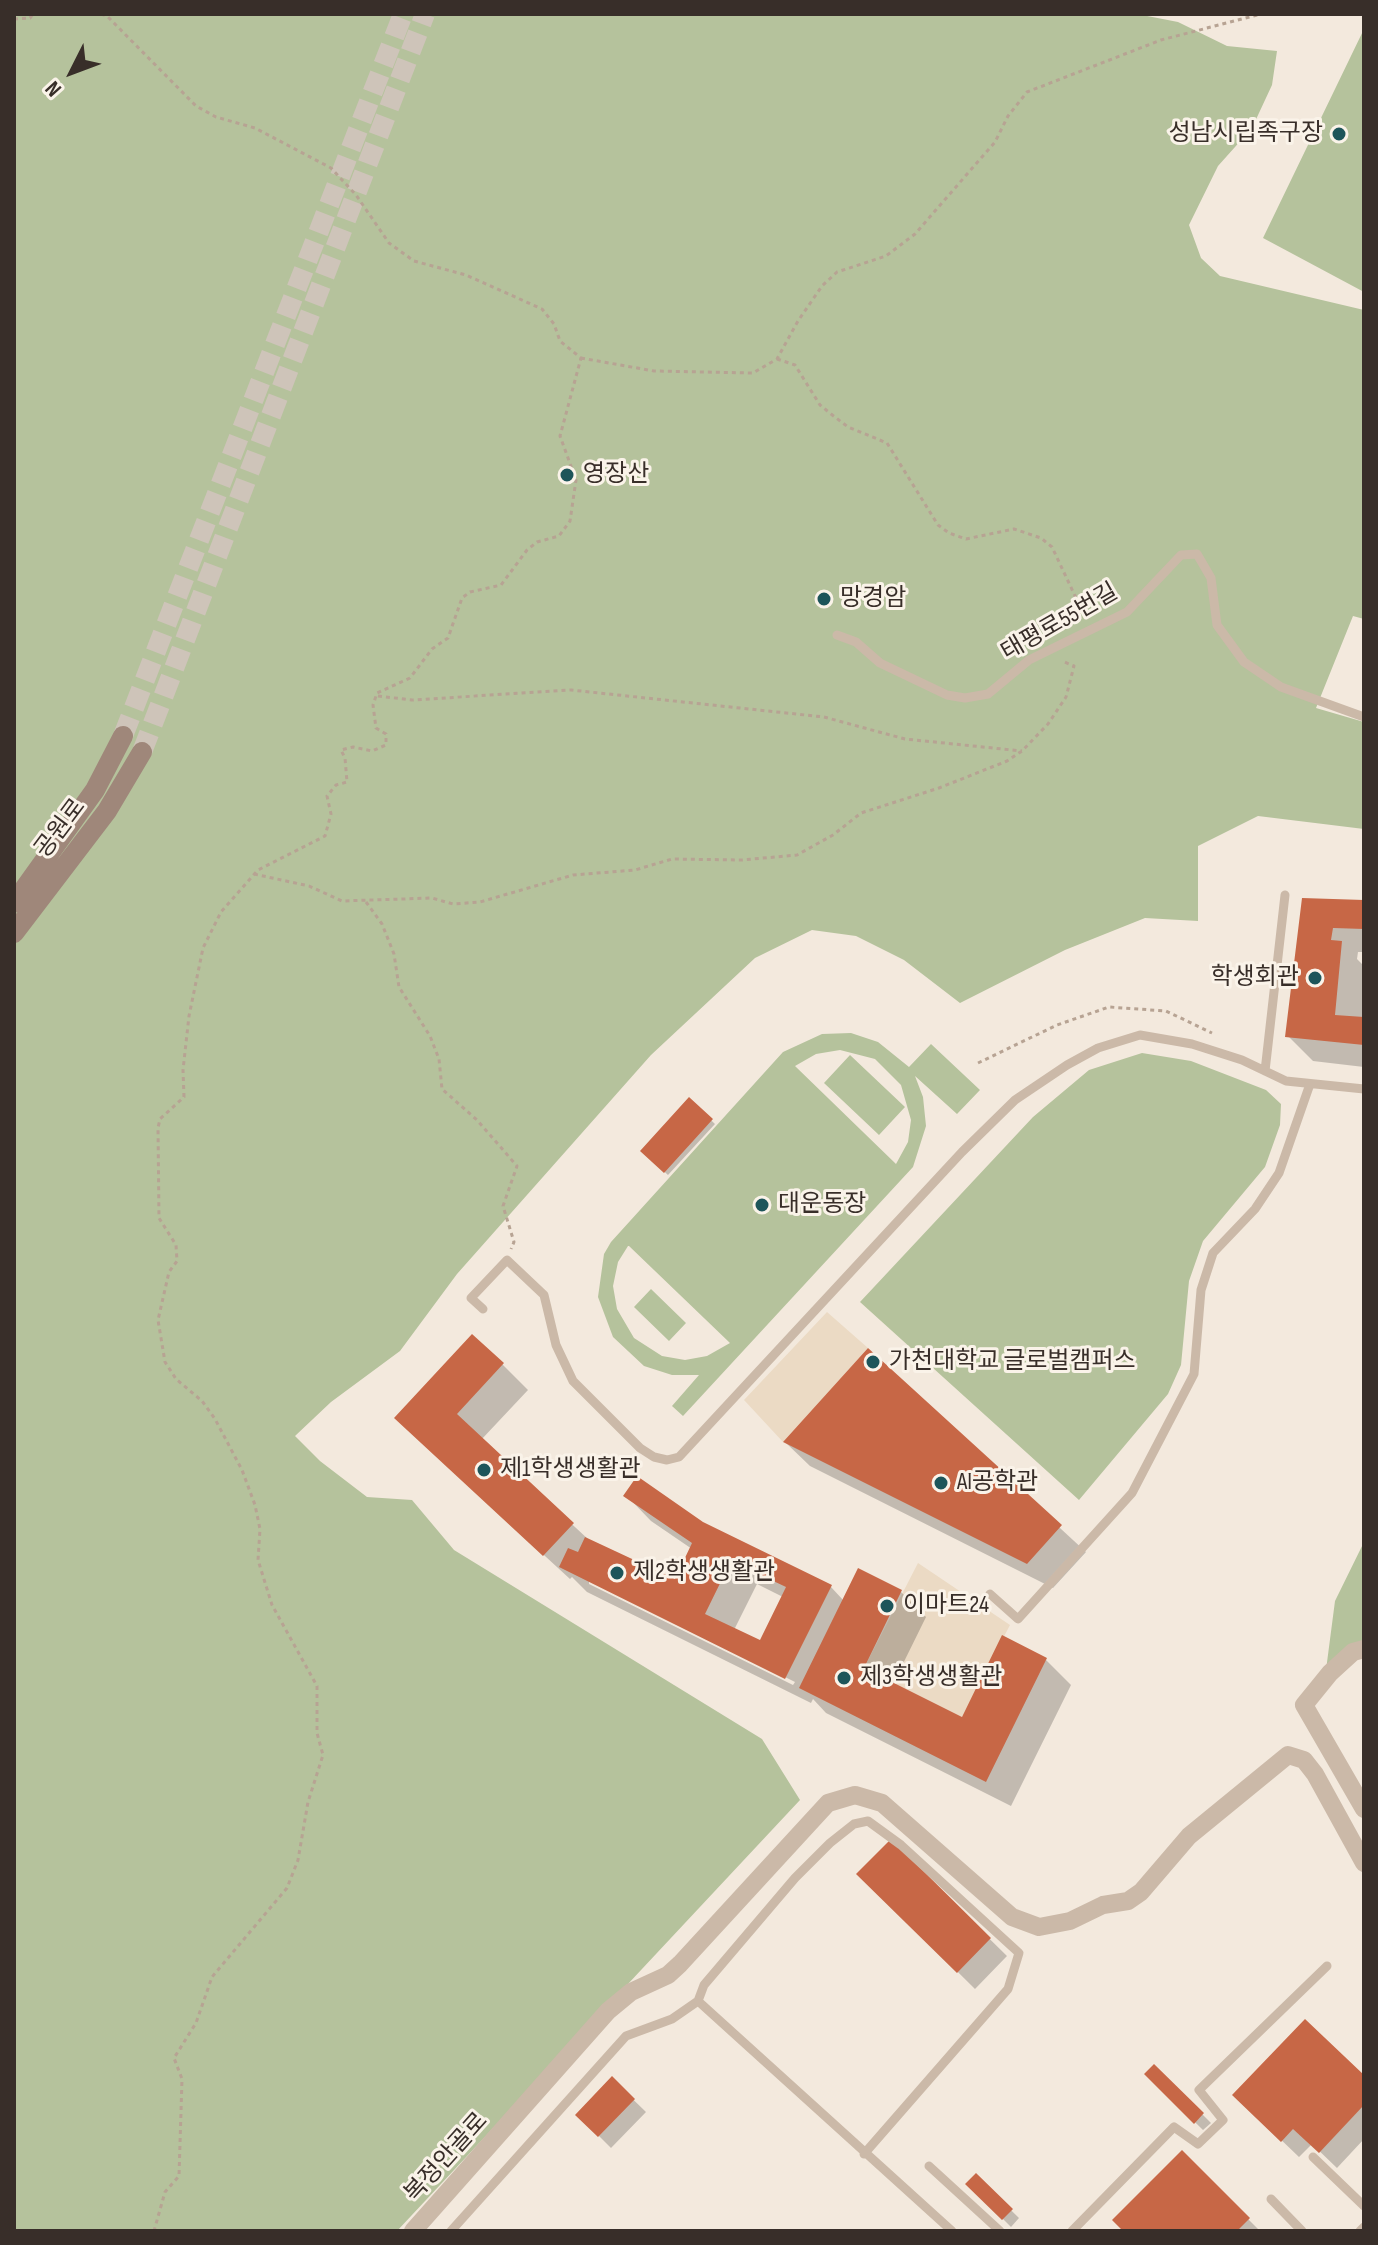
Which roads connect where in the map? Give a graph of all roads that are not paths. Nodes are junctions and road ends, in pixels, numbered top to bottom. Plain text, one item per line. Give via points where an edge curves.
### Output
1 (837, 635) dead end
2 (1364, 717) edge
3 (123, 736) tunnel mouth
4 (142, 752) tunnel mouth
5 (1285, 895) dead end
6 (14, 903) edge
7 (14, 933) edge
8 (1265, 1071) junction
9 (1310, 1084) junction
10 (1364, 1089) edge
11 (483, 1309) dead end
12 (990, 1594) dead end
13 (1364, 1649) edge
14 (1364, 1809) edge
15 (1364, 1863) edge
16 (1327, 1966) dead end
17 (698, 2001) junction
18 (864, 2154) junction
19 (1313, 2157) dead end
20 (929, 2166) dead end
21 (1271, 2199) dead end
22 (1364, 2206) edge
23 (413, 2231) edge
24 (451, 2231) edge
25 (952, 2231) edge
26 (1000, 2231) edge
27 (1072, 2231) edge
28 (1302, 2231) edge

1 - 2 lane, 태평로55번길 via 947,695 988,694 1044,652 1127,612 1181,555 1197,554 1211,578 1217,625 1244,662 1281,687
3 - 6 main road, 공원로 via 95,790
4 - 7 main road, 공원로 via 107,811
5 - 8 lane
8 - 9 lane
8 - 11 lane via 1192,1044 1140,1035 1067,1065 1015,1100 962,1152 679,1457 654,1457 640,1448 573,1381 556,1345 544,1295 507,1260 471,1298
9 - 10 lane
9 - 12 lane via 1279,1173 1255,1209 1213,1253 1201,1290 1194,1374 1132,1493 1018,1619
13 - 14 street via 1330,1673 1304,1705
15 - 23 street, 복정안골로 via 1315,1774 1304,1760 1288,1755 1189,1836 1128,1901 1039,1927 1012,1917 882,1803 855,1795 828,1803 680,1964 608,2011
16 - 27 lane via 1199,2090 1223,2120 1198,2144 1174,2127
17 - 18 lane
17 - 18 lane via 704,1985 795,1878 854,1824 868,1821 901,1845 987,1923 1019,1953 1008,1989
17 - 24 lane via 672,2019 626,2036
18 - 25 lane
19 - 22 lane
20 - 26 lane
21 - 28 lane

